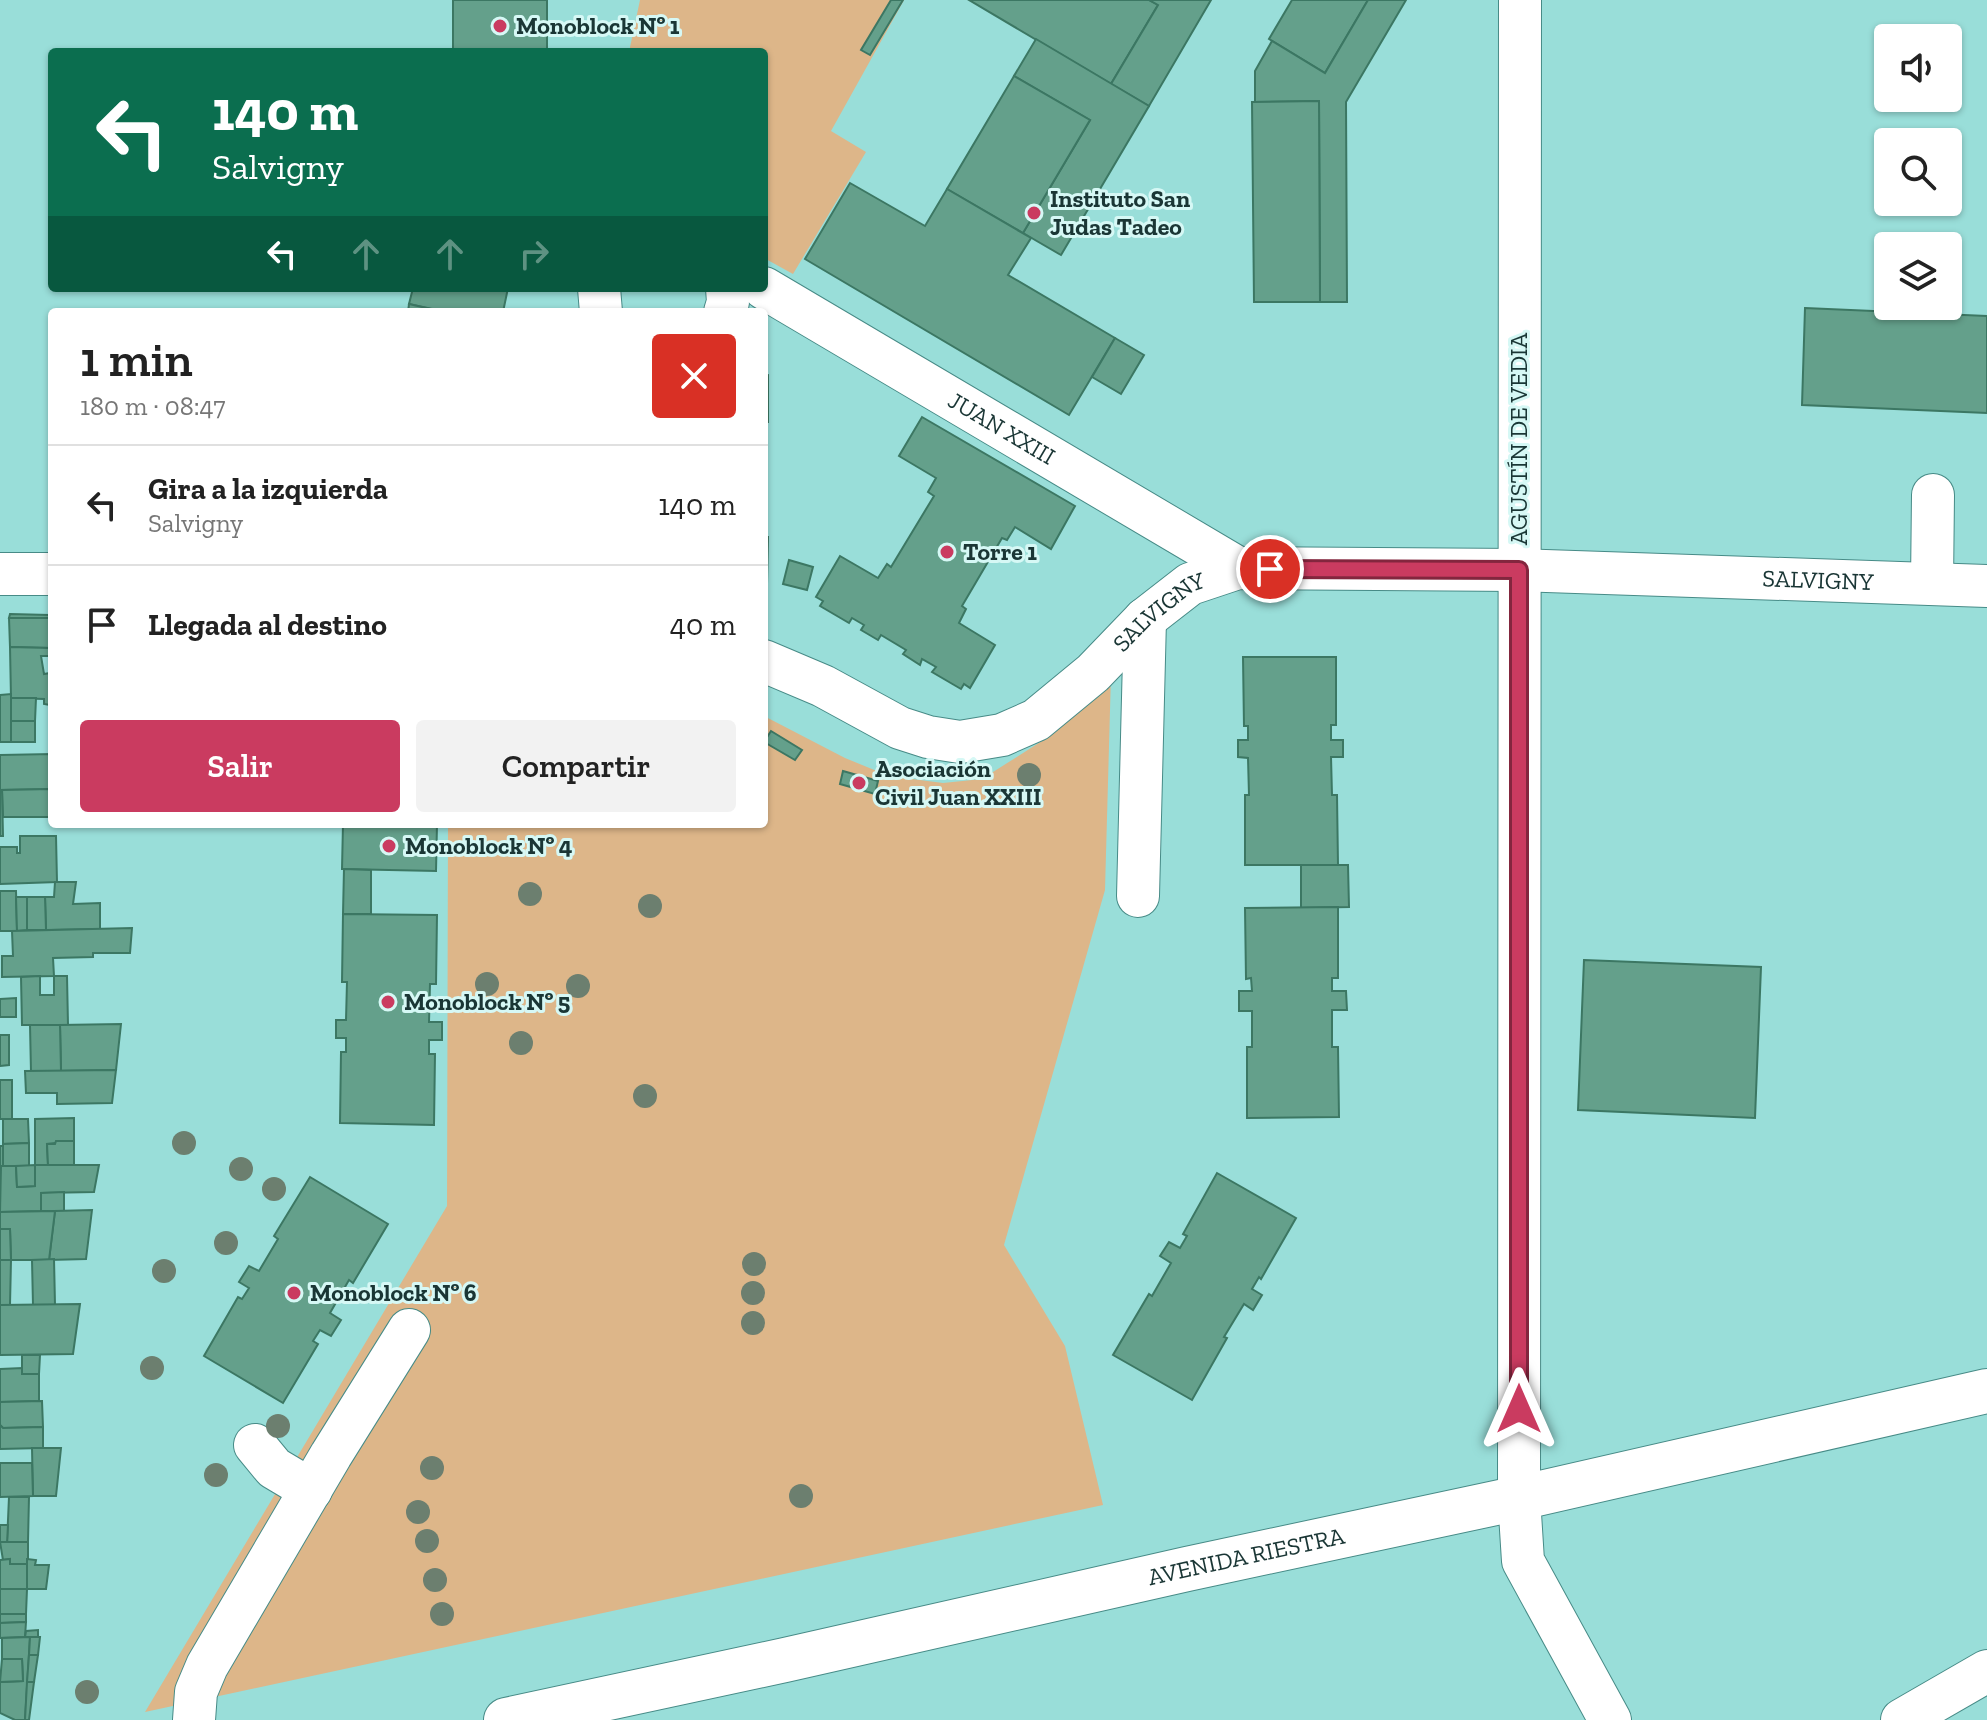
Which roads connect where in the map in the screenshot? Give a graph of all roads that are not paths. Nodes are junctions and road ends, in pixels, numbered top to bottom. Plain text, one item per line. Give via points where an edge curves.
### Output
1 (1520, 0) edge
2 (768, 290) edge
3 (768, 325) edge
4 (836, 331) junction
5 (1933, 495) dead end
6 (1238, 568) junction
7 (1519, 570) junction
8 (0, 574) edge
9 (48, 574) edge
10 (1932, 584) junction
11 (1987, 586) edge
12 (1145, 619) junction
13 (768, 663) edge
14 (1138, 896) dead end
15 (409, 1330) dead end
16 (1987, 1391) edge
17 (1519, 1498) junction
18 (1987, 1671) edge
19 (194, 1720) edge
20 (506, 1720) edge
21 (1610, 1720) edge
22 (1902, 1720) edge

1 - 7 street, AGUSTÍN DE VEDIA
2 - 4 street, JUAN XXIII
3 - 4 street
4 - 6 street, JUAN XXIII
5 - 10 street
6 - 7 street, SALVIGNY
6 - 12 street, SALVIGNY via 1190,584
7 - 10 street, SALVIGNY
7 - 17 street, AGUSTÍN DE VEDIA
8 - 9 street
10 - 11 street, SALVIGNY
12 - 13 street, SALVIGNY via 1093,673 1036,720 1002,735 960,742 900,728
12 - 14 street
15 - 19 street via 207,1666 196,1692
16 - 17 main road, AVENIDA RIESTRA
17 - 20 main road, AVENIDA RIESTRA
17 - 21 street, AGUSTÍN DE VEDIA via 1523,1561
18 - 22 street

